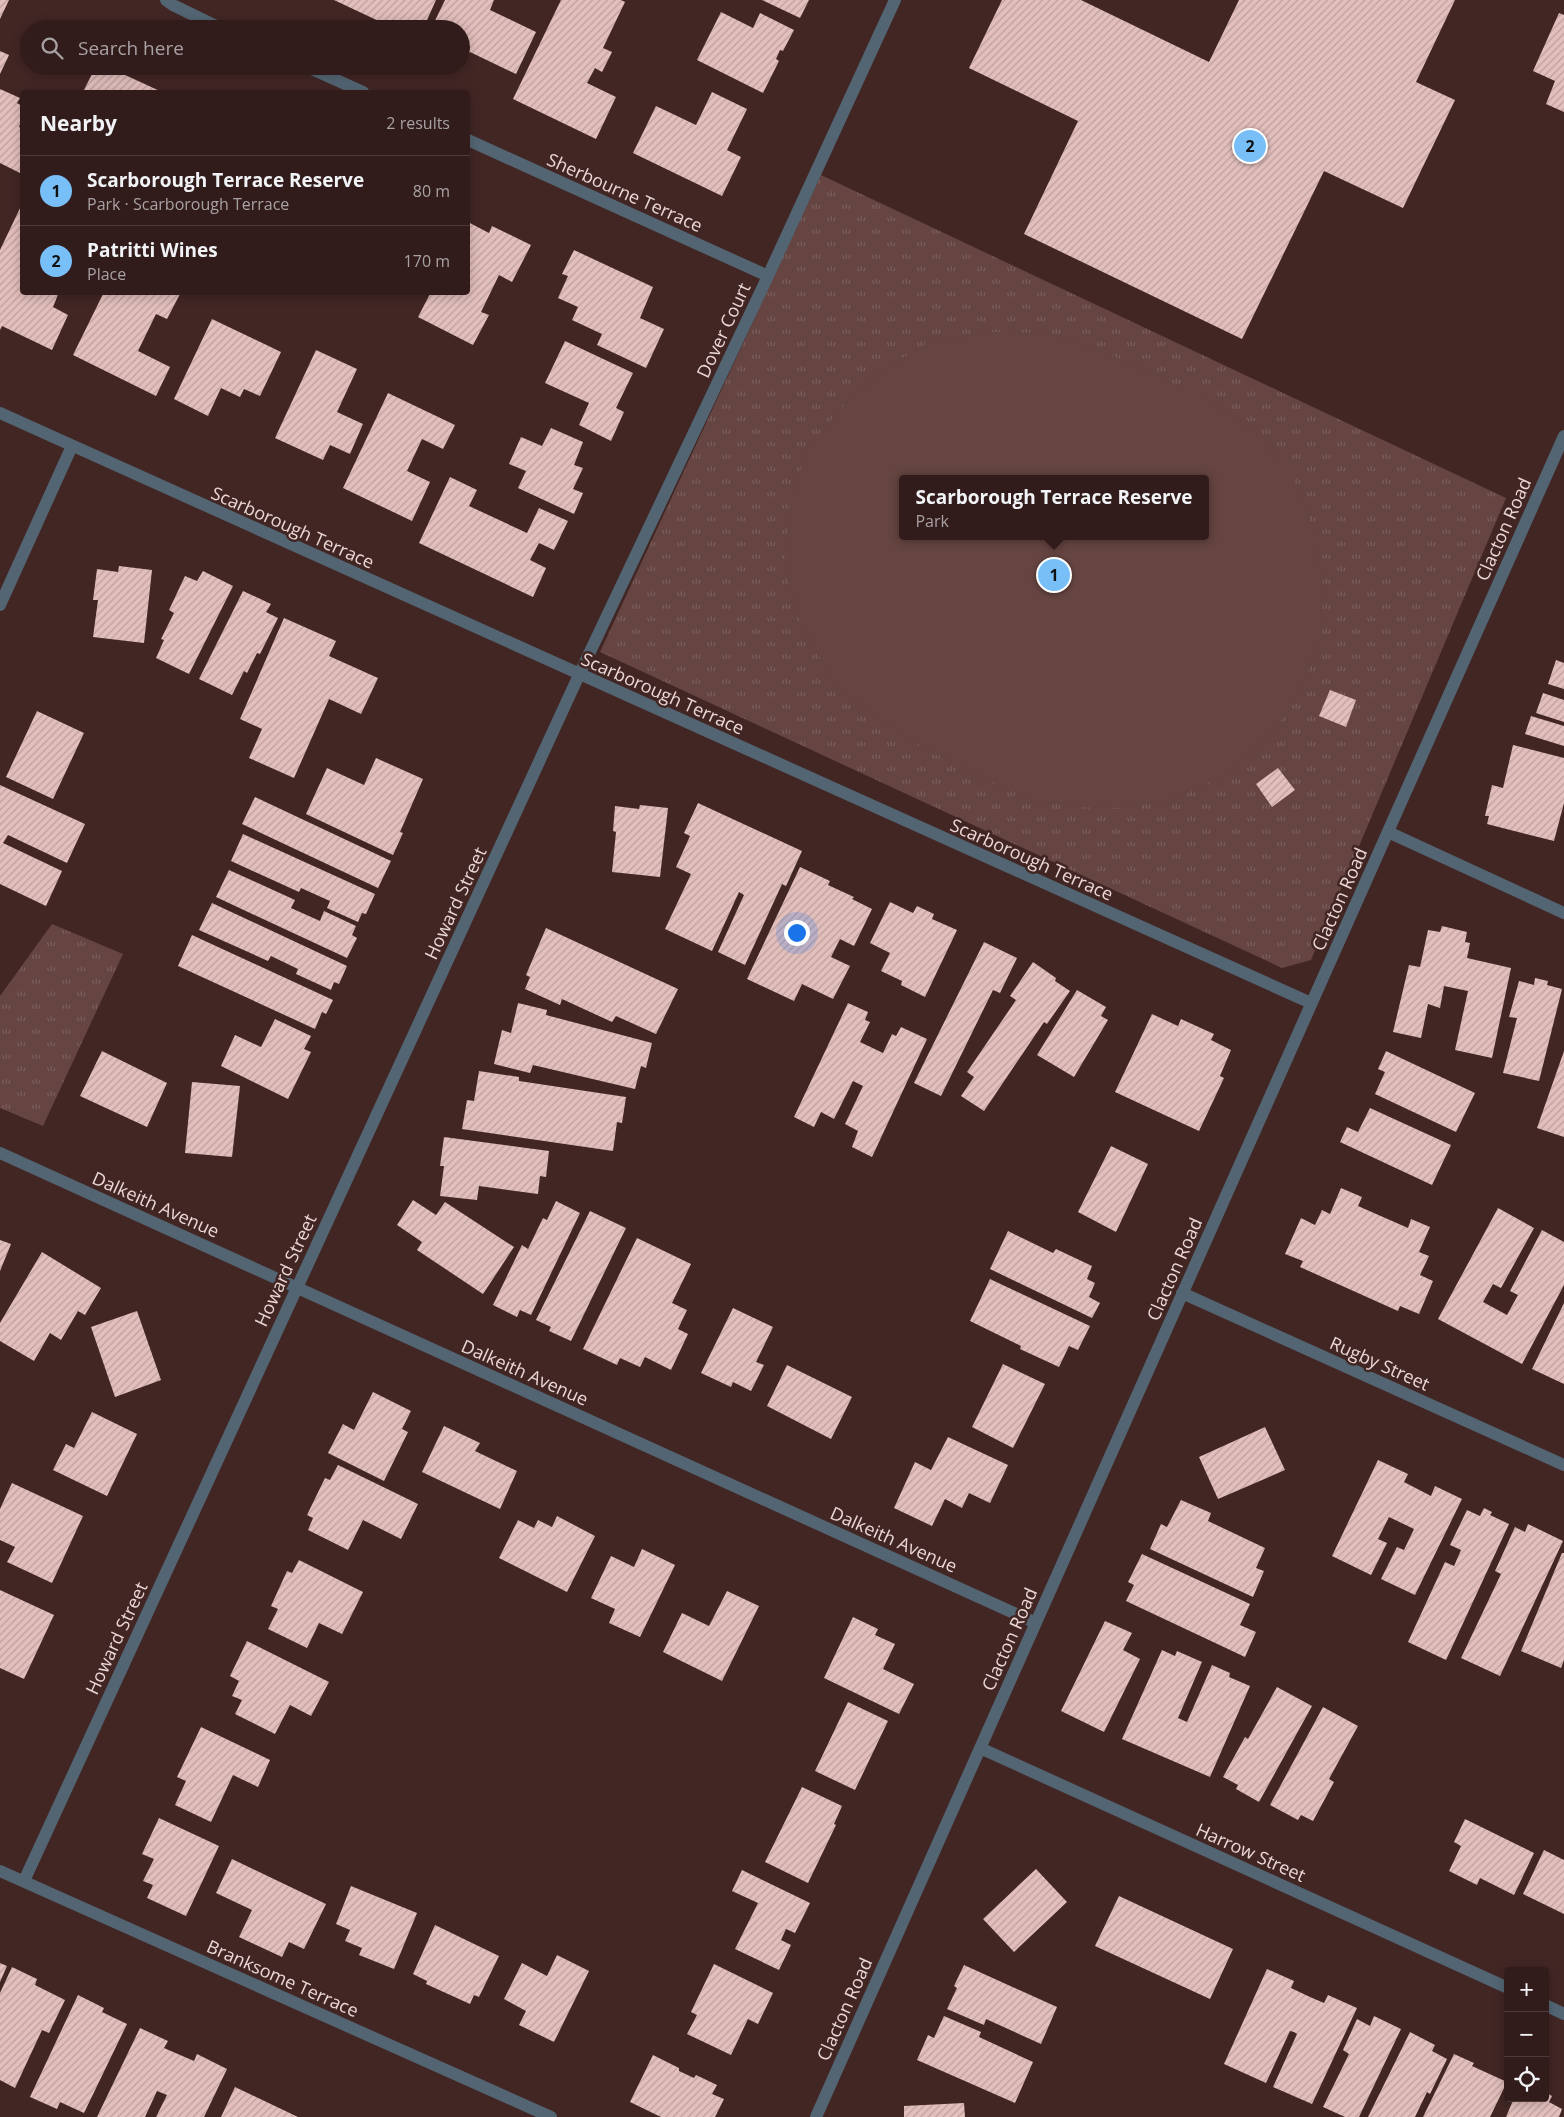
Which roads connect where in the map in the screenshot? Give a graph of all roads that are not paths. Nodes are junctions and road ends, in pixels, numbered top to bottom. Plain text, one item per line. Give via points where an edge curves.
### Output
1 (166, 0) edge
2 (895, 0) edge
3 (204, 20) edge
4 (325, 75) edge
5 (359, 90) edge
6 (470, 141) edge
7 (768, 276) junction
8 (0, 413) edge
9 (1564, 436) edge
10 (72, 446) junction
11 (0, 605) edge
12 (579, 674) junction
13 (1388, 832) junction
14 (1564, 913) edge
15 (1312, 1003) junction
16 (0, 1153) edge
17 (296, 1286) junction
18 (1182, 1292) junction
19 (1564, 1465) edge
20 (1036, 1623) junction
21 (980, 1748) junction
22 (0, 1870) edge
23 (24, 1881) junction
24 (1504, 1986) edge
25 (1549, 2007) edge
26 (1564, 2014) edge
27 (551, 2117) edge
28 (816, 2117) edge

1 - 3 street
2 - 7 street, Dover Court
4 - 5 street
6 - 7 street, Sherbourne Terrace
7 - 12 street, Dover Court
8 - 10 street, Scarborough Terrace
9 - 13 street, Clacton Road
10 - 11 street
10 - 12 street, Scarborough Terrace
12 - 15 street, Scarborough Terrace
12 - 17 street, Howard Street
13 - 14 street
13 - 15 street, Clacton Road
15 - 18 street, Clacton Road
16 - 17 street, Dalkeith Avenue
17 - 20 street, Dalkeith Avenue
17 - 23 street, Howard Street
18 - 19 street, Rugby Street
18 - 20 street, Clacton Road
20 - 21 street, Clacton Road
21 - 24 street, Harrow Street
21 - 28 street, Clacton Road
22 - 23 street, Branksome Terrace
23 - 27 street, Branksome Terrace
25 - 26 street

